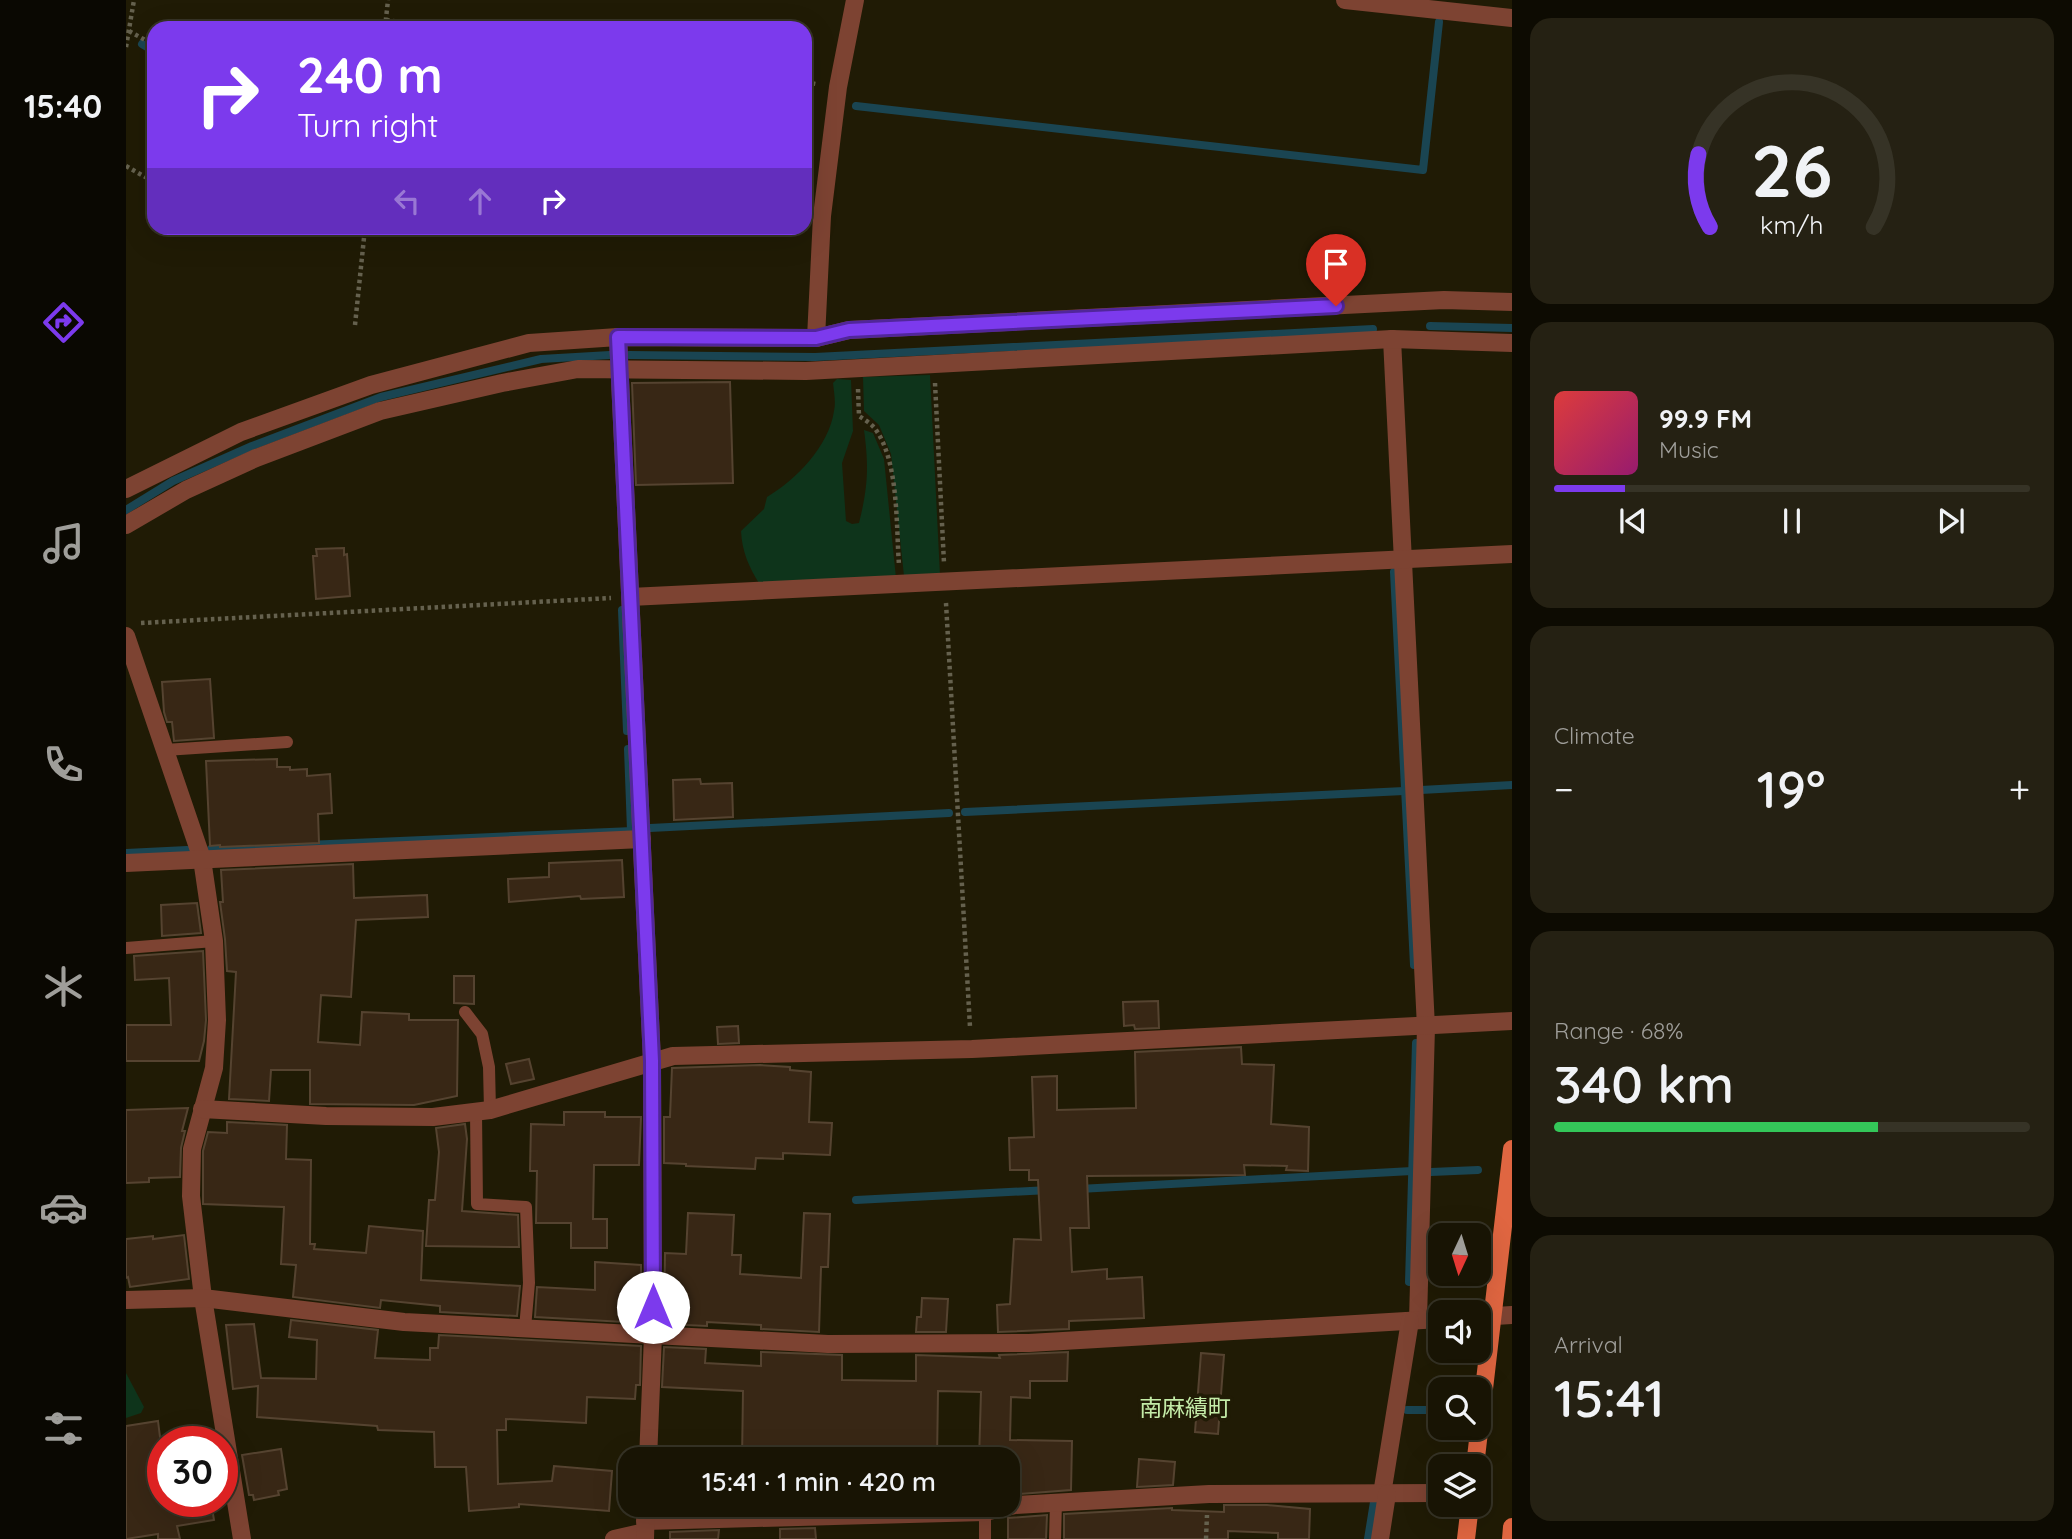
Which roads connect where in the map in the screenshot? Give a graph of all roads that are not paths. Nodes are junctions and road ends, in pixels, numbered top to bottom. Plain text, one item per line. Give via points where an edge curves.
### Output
1 (855, 0) edge
2 (1345, 0) edge
3 (1512, 18) edge
4 (1512, 302) edge
5 (618, 337) junction
6 (816, 338) junction
7 (1392, 338) junction
8 (1512, 343) edge
9 (620, 369) junction
10 (126, 489) edge
11 (126, 524) edge
12 (1512, 554) edge
13 (1403, 560) junction
14 (630, 597) junction
15 (126, 636) edge
16 (287, 742) dead end
17 (165, 750) junction
18 (642, 839) junction
19 (202, 859) junction
20 (126, 863) edge
21 (214, 941) junction
22 (126, 948) edge
23 (465, 1012) dead end
24 (1512, 1021) edge
25 (1426, 1027) junction
26 (652, 1061) junction
27 (202, 1109) junction
28 (483, 1111) junction
29 (1512, 1149) edge
30 (204, 1298) junction
31 (126, 1300) edge
32 (1488, 1300) edge
33 (1512, 1315) edge
34 (1491, 1316) edge
35 (1428, 1319) edge
36 (1414, 1320) junction
37 (525, 1328) junction
38 (653, 1335) junction
39 (1482, 1363) edge
40 (649, 1447) edge
41 (1476, 1454) edge
42 (1428, 1493) edge
43 (1384, 1494) junction
44 (1056, 1503) junction
45 (1020, 1504) edge
46 (843, 1517) edge
47 (985, 1517) edge
48 (1469, 1517) edge
49 (645, 1524) edge
50 (1512, 1527) edge
51 (242, 1539) edge
52 (614, 1539) edge
53 (985, 1539) edge
54 (1055, 1539) edge
55 (1380, 1539) edge
56 (1466, 1539) edge
57 (1511, 1539) edge

1 - 6 street via 838,87 822,216
2 - 3 street
4 - 6 street via 1430,301 849,330
5 - 6 street
5 - 9 street
5 - 10 street via 528,343 371,384 241,432
7 - 8 street
7 - 9 street via 806,371
7 - 13 street
9 - 11 street via 578,369 380,411 256,458
9 - 14 street
12 - 13 street
13 - 14 street
13 - 25 street
14 - 18 street
15 - 17 street
16 - 17 lane
17 - 19 street
18 - 19 street
18 - 26 street
19 - 20 street
19 - 21 street
21 - 22 lane
21 - 27 street via 214,1068
23 - 28 lane via 482,1034 489,1067
24 - 25 street
25 - 26 street via 972,1049 673,1056
25 - 36 street
26 - 28 street
26 - 38 street
27 - 28 street via 380,1117
27 - 30 street via 192,1149 191,1196
28 - 37 lane via 477,1204 526,1207 529,1283
29 - 32 main road
30 - 31 street
30 - 37 street via 404,1322
30 - 51 street
33 - 34 street
35 - 36 street
36 - 38 street via 1029,1343 828,1344
36 - 43 street
37 - 38 street
38 - 40 street
39 - 41 main road
42 - 43 street
43 - 44 street via 1209,1494
43 - 55 street
44 - 45 street
44 - 54 lane
46 - 49 street
47 - 53 lane
48 - 56 main road
49 - 52 street
50 - 57 main road

